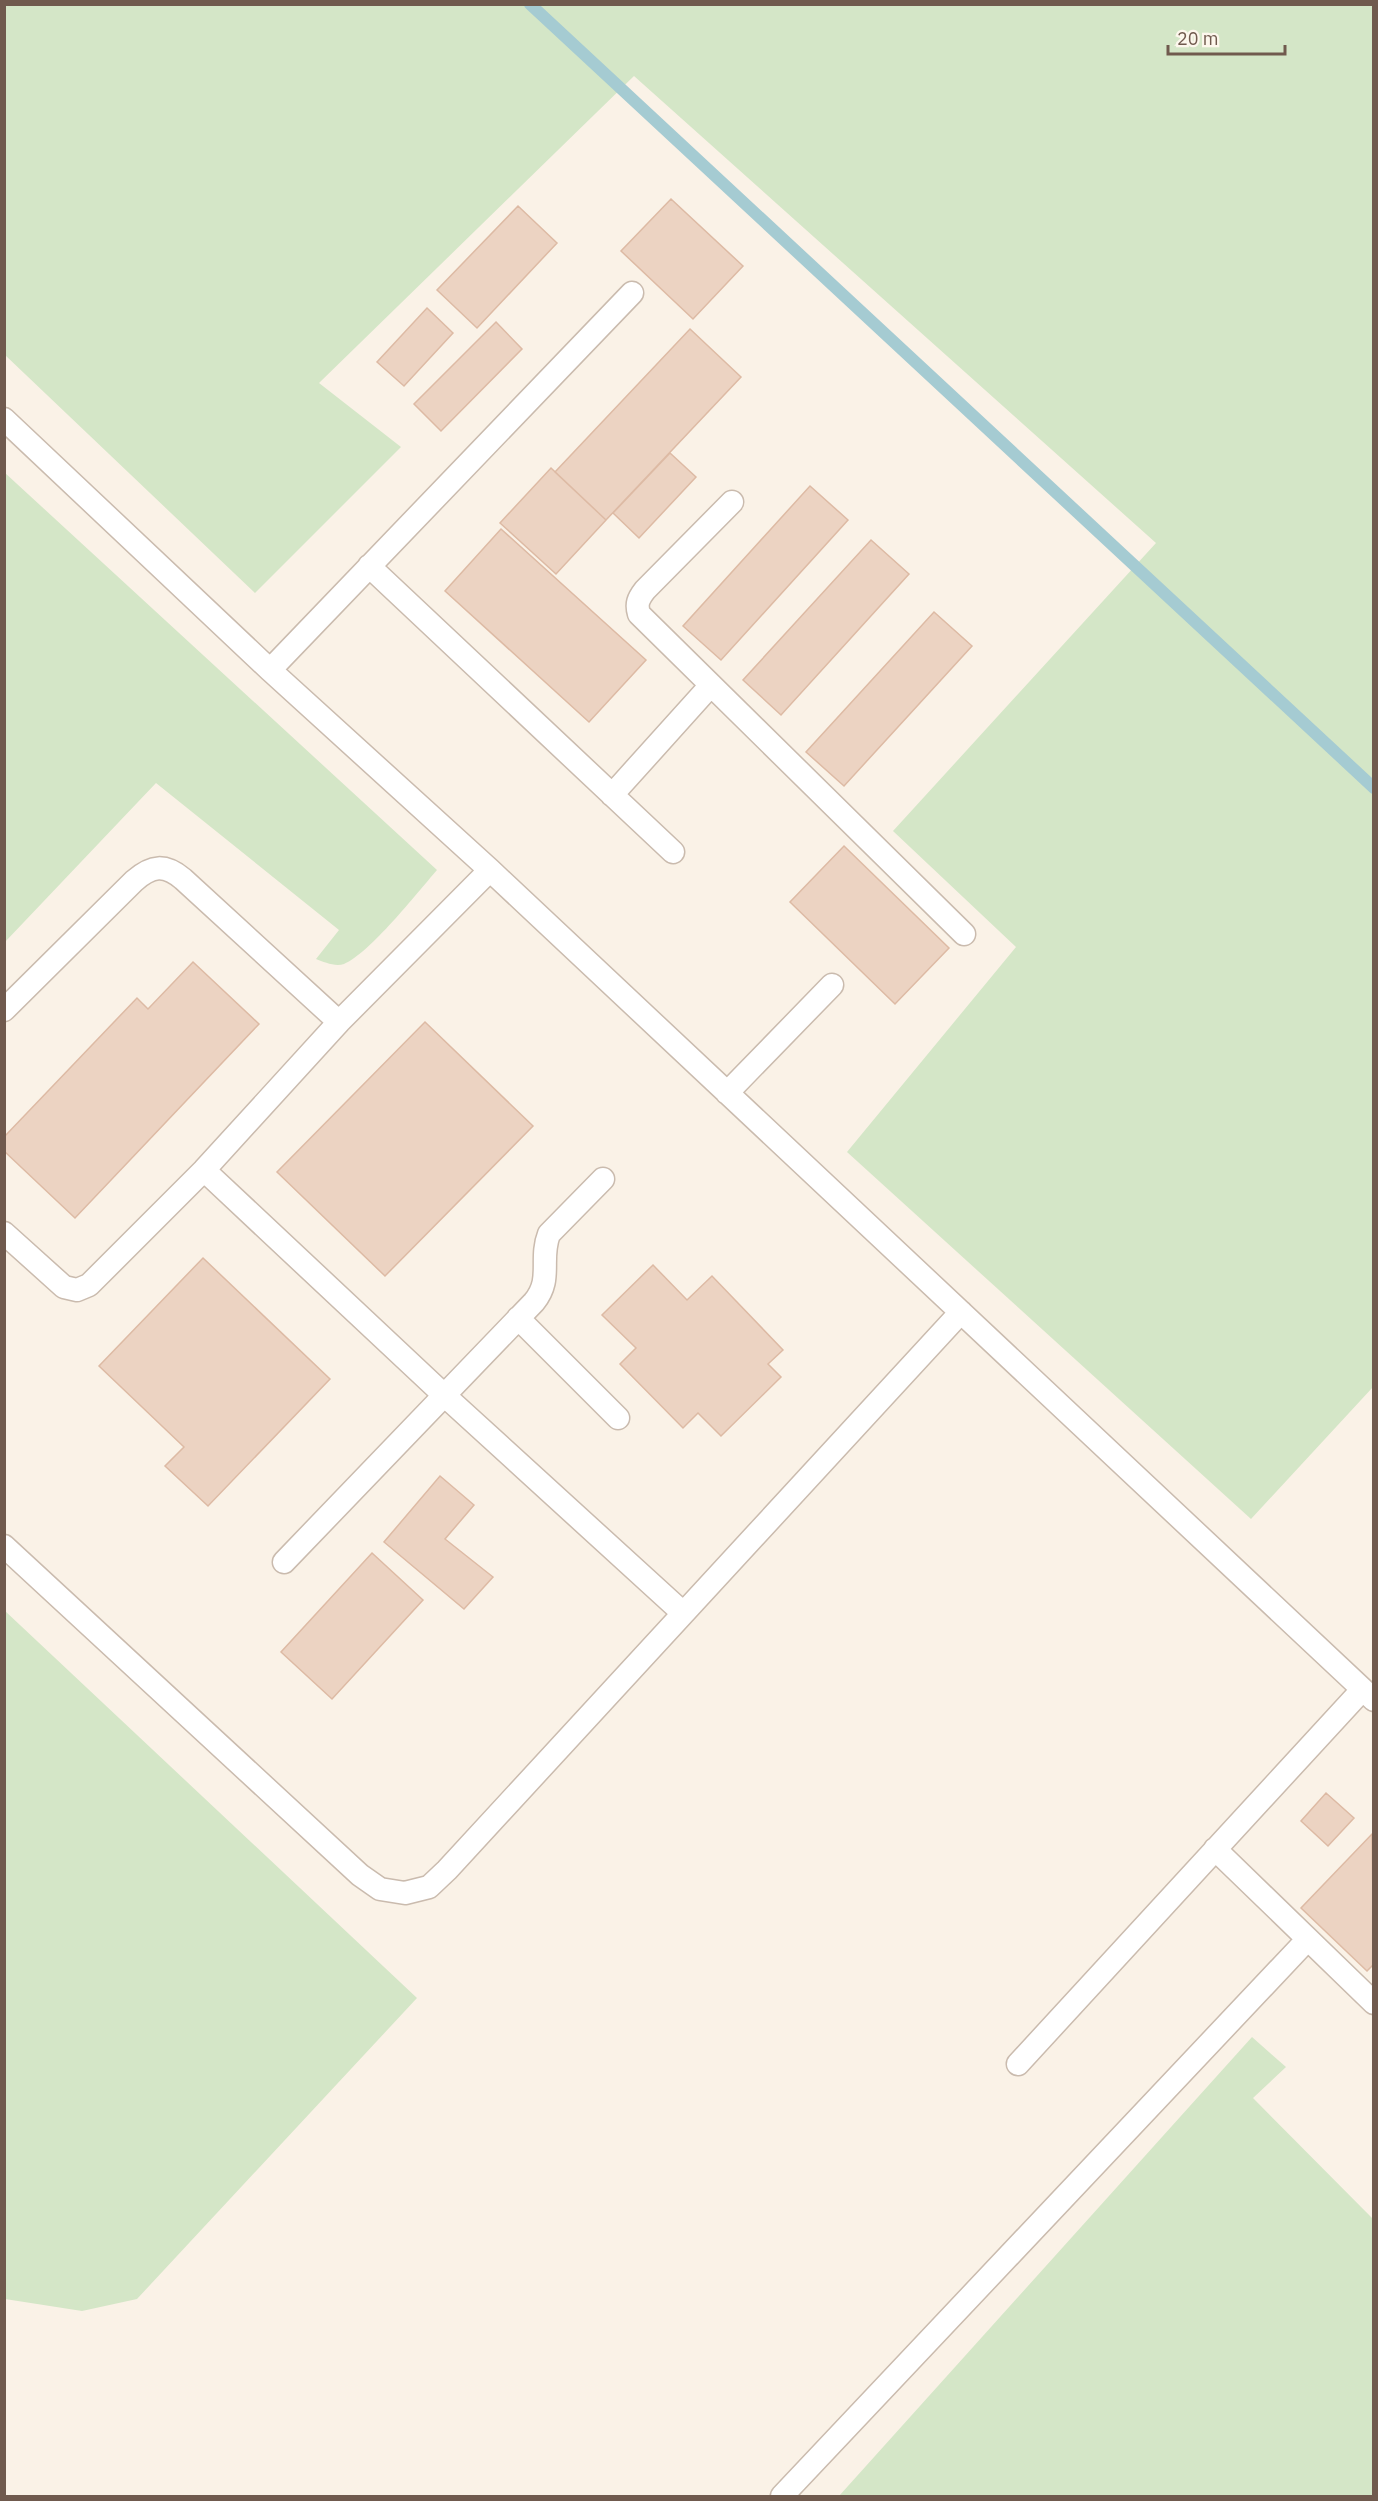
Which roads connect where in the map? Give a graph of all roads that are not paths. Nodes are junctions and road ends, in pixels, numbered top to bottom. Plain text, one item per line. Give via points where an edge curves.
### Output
1 (632, 293) dead end
2 (4, 419) edge
3 (732, 502) dead end
4 (369, 567) junction
5 (270, 670) junction
6 (711, 685) junction
7 (612, 795) junction
8 (673, 852) dead end
9 (490, 870) junction
10 (964, 934) dead end
11 (832, 985) dead end
12 (4, 1010) edge
13 (339, 1022) junction
14 (728, 1093) junction
15 (204, 1170) junction
16 (603, 1179) dead end
17 (4, 1233) edge
18 (961, 1312) junction
19 (518, 1318) junction
20 (444, 1395) junction
21 (618, 1418) dead end
22 (4, 1546) edge
23 (284, 1562) dead end
24 (683, 1613) junction
25 (1368, 1695) edge
26 (1215, 1849) junction
27 (1306, 1940) junction
28 (1374, 2003) edge
29 (1018, 2064) dead end
30 (782, 2496) edge

1 - 4 lane
2 - 5 lane
3 - 6 lane via 645,590 637,606 645,621
4 - 5 lane
4 - 7 lane
5 - 9 lane
6 - 7 lane
6 - 10 lane
7 - 8 lane
9 - 13 lane
9 - 14 lane
11 - 14 lane
12 - 13 lane via 134,881 158,868 172,870 183,879
13 - 15 lane
14 - 18 lane
15 - 17 lane via 89,1286 76,1290 64,1287
15 - 20 lane
16 - 19 lane via 549,1234 544,1286
18 - 24 lane
18 - 25 lane
19 - 20 lane
19 - 21 lane
20 - 23 lane
20 - 24 lane
22 - 24 lane via 360,1875 380,1889 405,1893 429,1887 447,1870
25 - 26 lane
26 - 27 lane
26 - 29 lane
27 - 28 lane
27 - 30 lane

